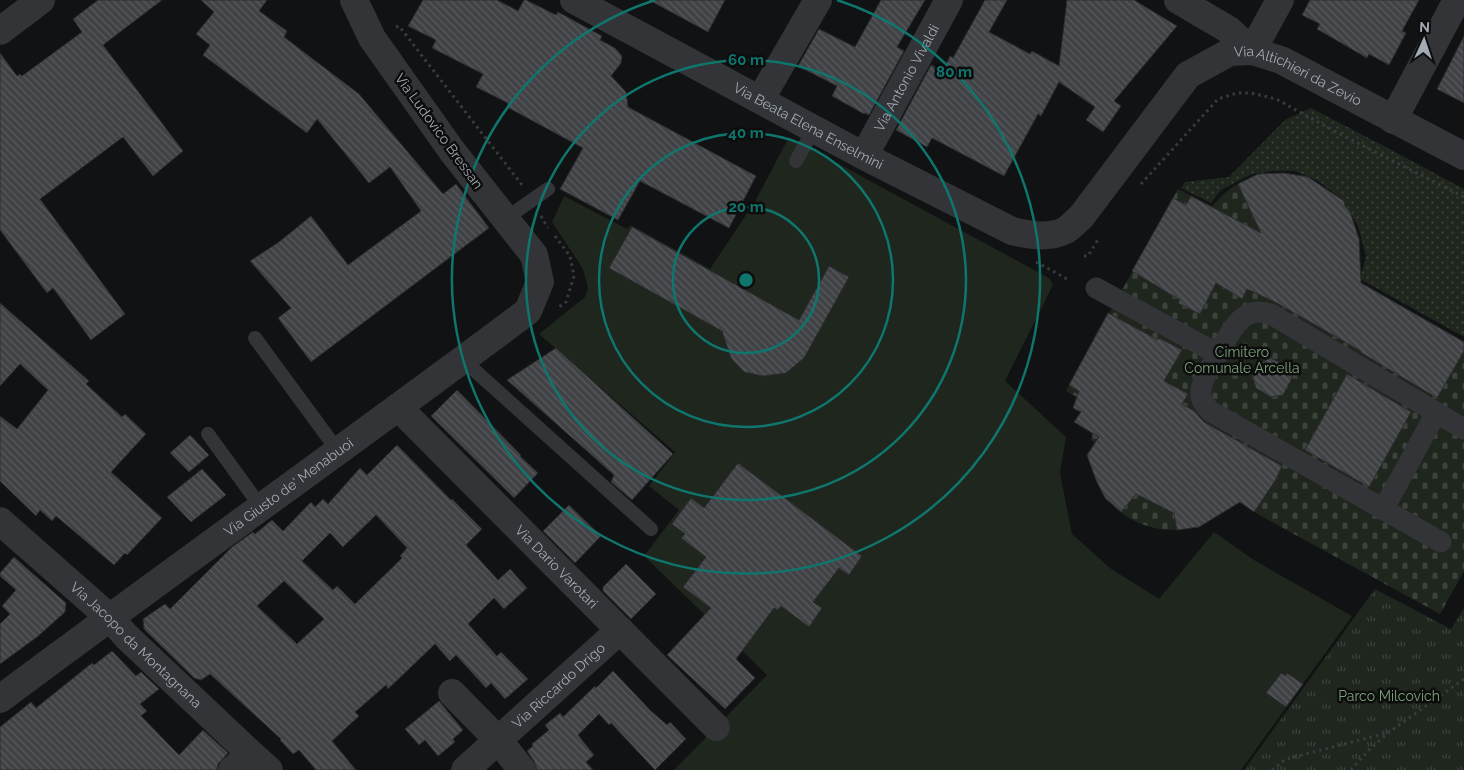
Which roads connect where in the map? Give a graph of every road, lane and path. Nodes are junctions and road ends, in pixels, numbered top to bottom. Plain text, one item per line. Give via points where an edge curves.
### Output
1 (42, 0) edge
2 (354, 0) edge
3 (574, 0) edge
4 (818, 0) edge
5 (949, 0) edge
6 (1178, 0) edge
7 (1280, 0) edge
8 (1457, 0) edge
9 (394, 28) dead end
10 (0, 31) edge
11 (1252, 51) junction
12 (760, 100) junction
13 (1393, 120) junction
14 (814, 129) junction
15 (864, 156) junction
16 (1464, 156) edge
17 (796, 161) dead end
18 (1140, 185) dead end
19 (548, 189) dead end
20 (1464, 197) edge
21 (532, 200) junction
22 (505, 219) junction
23 (548, 227) dead end
24 (1102, 233) dead end
25 (1049, 235) joint
26 (534, 255) joint
27 (1084, 256) dead end
28 (1096, 288) dead end
29 (255, 338) dead end
30 (1218, 354) junction
31 (464, 359) junction
32 (398, 407) junction
33 (1436, 413) junction
34 (1464, 429) edge
35 (208, 434) dead end
36 (338, 451) junction
37 (261, 507) junction
38 (1383, 510) junction
39 (0, 521) edge
40 (651, 530) dead end
41 (1441, 542) dead end
42 (109, 618) junction
43 (620, 630) junction
44 (1464, 679) edge
45 (452, 693) dead end
46 (0, 699) edge
47 (716, 726) dead end
48 (1388, 733) junction
49 (499, 741) junction
50 (250, 765) edge
51 (466, 770) edge
52 (522, 770) edge
53 (1272, 770) edge
54 (1351, 770) edge

1 - 10 street
2 - 22 street, Via Ludovico Bressan via 372,38
3 - 12 street, Via Beata Elena Enselmini
4 - 12 street
5 - 15 street, Via Antonio Vivaldi
6 - 11 street via 1229,30
7 - 11 street
8 - 13 street
9 - 21 path via 399,26
11 - 13 street, Via Altichieri da Zevio via 1281,60
11 - 25 street, Via Altichieri da Zevio via 1230,52 1188,75 1081,217 1066,230
12 - 14 street, Via Beata Elena Enselmini
13 - 16 street, Via Altichieri da Zevio
14 - 15 street, Via Beata Elena Enselmini
14 - 17 lane
15 - 25 street, Via Beata Elena Enselmini via 1012,230 1030,236
18 - 20 path via 1218,99 1237,93 1251,93 1276,99
19 - 21 lane
21 - 22 lane
21 - 23 path
22 - 26 street, Via Ludovico Bressan
24 - 27 path via 1088,256
26 - 31 street, Via Giusto de' Menabuoi via 540,282 528,311
28 - 30 street
29 - 36 lane
30 - 33 street via 1246,316 1258,312 1270,314
30 - 38 street via 1200,392 1210,411
31 - 32 street, Via Giusto de' Menabuoi
31 - 40 lane
32 - 36 street, Via Giusto de' Menabuoi
32 - 43 street, Via Dario Varotari
33 - 34 street
33 - 38 street
35 - 37 lane
36 - 37 street, Via Giusto de' Menabuoi
37 - 42 street, Via Giusto de' Menabuoi
38 - 41 street
39 - 42 street, Via Jacopo da Montagnana
42 - 46 street, Via Giusto de' Menabuoi
42 - 50 street, Via Jacopo da Montagnana
43 - 47 street, Via Dario Varotari
43 - 49 street, Via Riccardo Drigo
44 - 48 path
45 - 49 street
48 - 53 path via 1286,759
48 - 54 path
49 - 51 street, Via Riccardo Drigo
49 - 52 street

